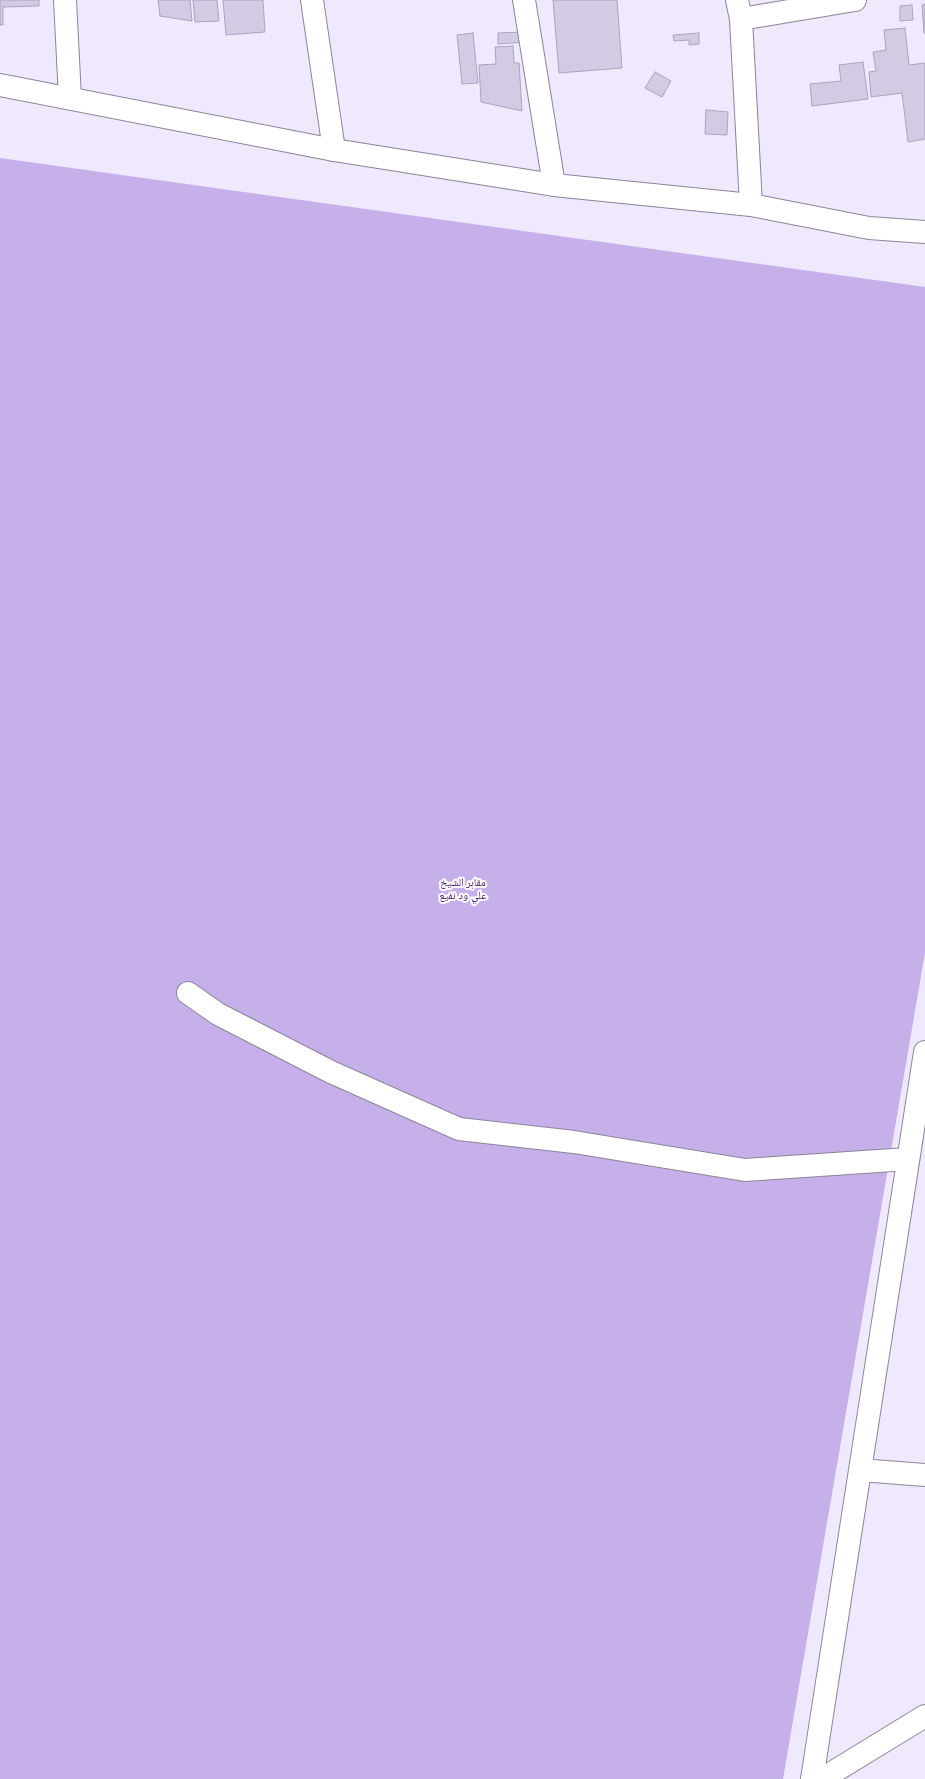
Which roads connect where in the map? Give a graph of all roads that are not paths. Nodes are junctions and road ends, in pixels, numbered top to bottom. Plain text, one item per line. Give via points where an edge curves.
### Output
1 (66, 0) edge
2 (312, 0) edge
3 (524, 0) edge
4 (855, 0) edge
5 (739, 10) edge
6 (0, 85) edge
7 (70, 98) junction
8 (334, 150) junction
9 (554, 185) junction
10 (751, 205) junction
11 (925, 232) edge
12 (188, 993) dead end
13 (925, 1052) edge
14 (908, 1159) junction
15 (860, 1470) junction
16 (925, 1475) edge
17 (925, 1716) edge
18 (812, 1779) edge
19 (822, 1779) edge

1 - 7 street
2 - 8 street
3 - 9 street
4 - 5 street
5 - 10 street
6 - 7 street
7 - 8 street
8 - 9 street
9 - 10 street
10 - 11 street via 870,228
12 - 14 street via 218,1014 331,1072 459,1129 574,1142 745,1170
13 - 14 street
14 - 15 street
15 - 16 street
15 - 18 street
17 - 19 street

